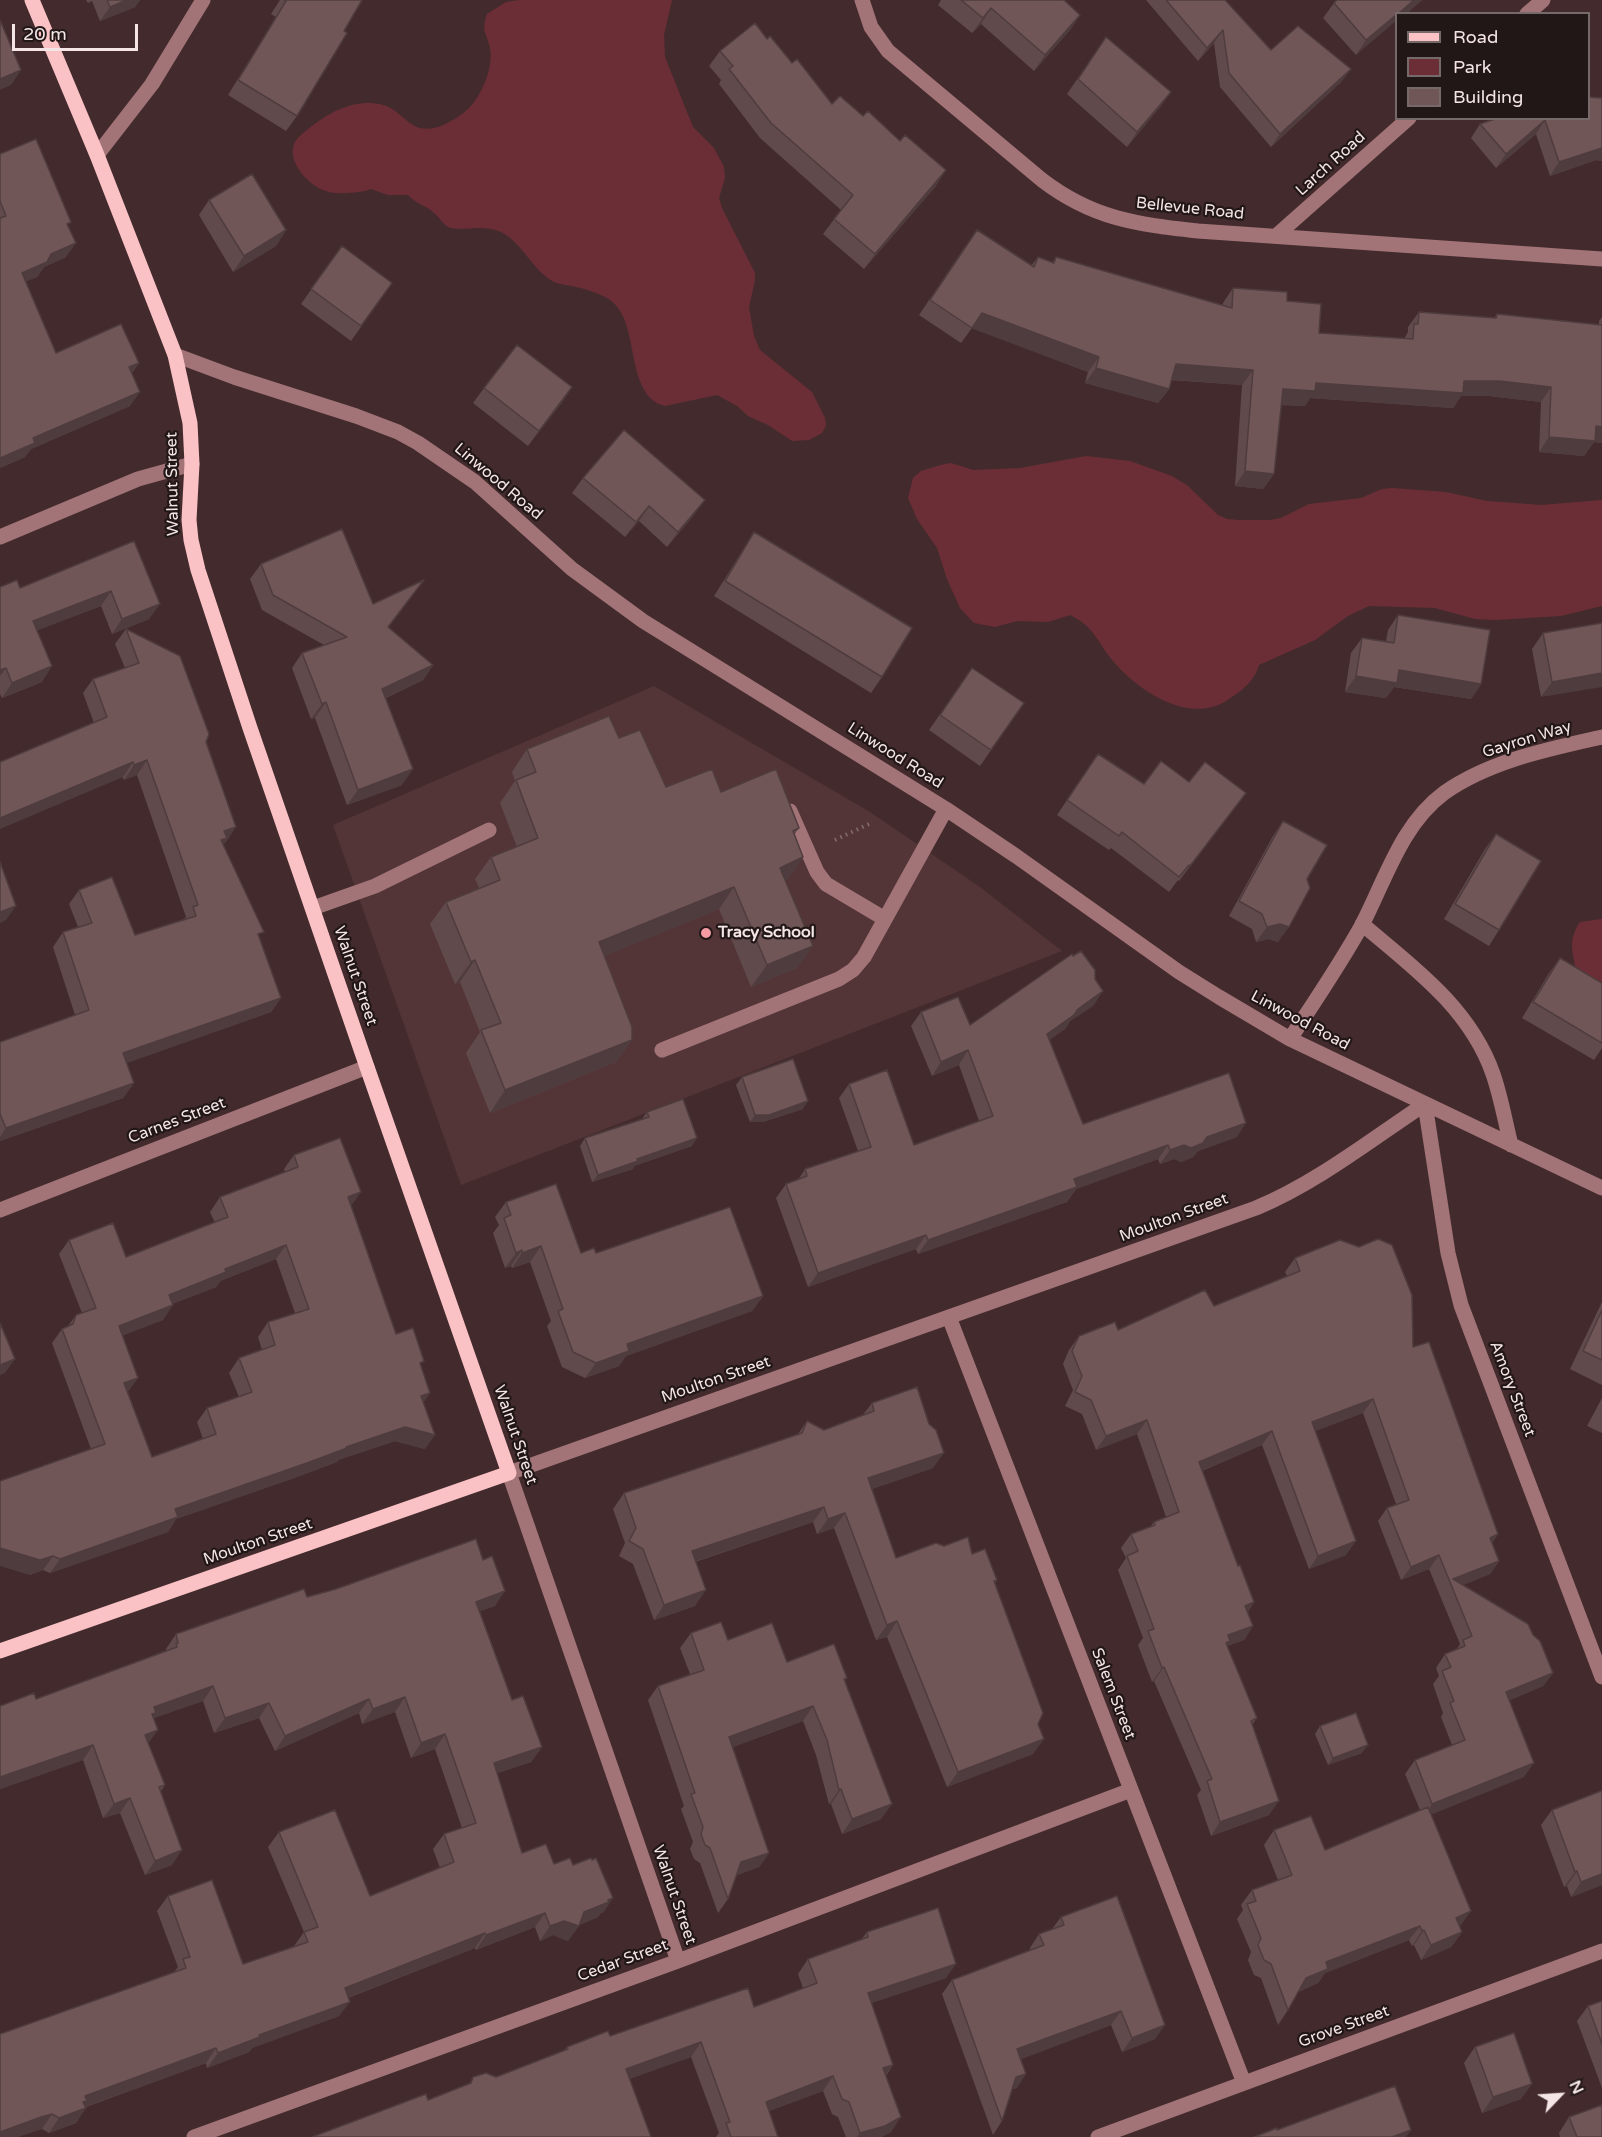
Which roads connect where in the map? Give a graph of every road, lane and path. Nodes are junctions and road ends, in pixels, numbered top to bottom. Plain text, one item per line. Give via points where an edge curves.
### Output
1 (32, 0) edge
2 (203, 0) edge
3 (862, 0) edge
4 (1542, 0) edge
5 (1529, 12) edge
6 (1407, 120) edge
7 (97, 155) junction
8 (1277, 236) junction
9 (1602, 259) edge
10 (175, 355) junction
11 (192, 464) junction
12 (0, 537) edge
13 (1602, 737) edge
14 (782, 793) edge
15 (946, 809) junction
16 (871, 823) dead end
17 (489, 830) dead end
18 (826, 844) dead end
19 (313, 908) junction
20 (885, 919) junction
21 (1362, 924) junction
22 (1290, 1039) junction
23 (662, 1050) dead end
24 (367, 1067) junction
25 (1425, 1104) junction
26 (1511, 1145) junction
27 (1602, 1188) edge
28 (0, 1210) edge
29 (949, 1317) junction
30 (510, 1473) junction
31 (0, 1651) edge
32 (1602, 1677) edge
33 (1131, 1790) junction
34 (1602, 1951) edge
35 (678, 1961) junction
36 (1244, 2083) junction
37 (194, 2137) edge
38 (1098, 2137) edge

1 - 7 main road, Walnut Street
2 - 7 street via 152,84
3 - 8 street, Bellevue Road via 871,27 888,51 1062,195 1099,213 1148,225
4 - 5 street
6 - 8 street, Larch Road
7 - 10 main road, Walnut Street
8 - 9 street, Bellevue Road
10 - 11 main road, Walnut Street via 188,409
10 - 15 street, Linwood Road via 346,412 418,443 475,482 547,548 610,598
11 - 12 street via 138,479
11 - 19 main road, Walnut Street via 189,520 198,570
13 - 21 street, Gayron Way via 1517,758 1443,794 1420,816 1404,841
14 - 20 street via 821,878 831,889
15 - 20 street
15 - 22 street, Linwood Road via 1179,972
16 - 18 path
17 - 19 street via 375,885
19 - 24 main road, Walnut Street
20 - 23 street via 859,964 846,975
21 - 22 street, Gayron Way
21 - 26 street via 1449,1000 1470,1028 1493,1073
22 - 25 street, Linwood Road
24 - 28 street, Carnes Street
24 - 30 main road, Walnut Street
25 - 26 street, Linwood Road
25 - 29 street, Moulton Street via 1319,1175 1267,1204
25 - 32 street, Amory Street via 1448,1253 1461,1305
26 - 27 street, Linwood Road
29 - 30 street, Moulton Street
29 - 33 street, Salem Street
30 - 31 main road, Moulton Street
30 - 35 street, Walnut Street
33 - 35 street, Cedar Street
33 - 36 street, Salem Street
34 - 36 street, Grove Street
35 - 37 street, Cedar Street
36 - 38 street, Grove Street

